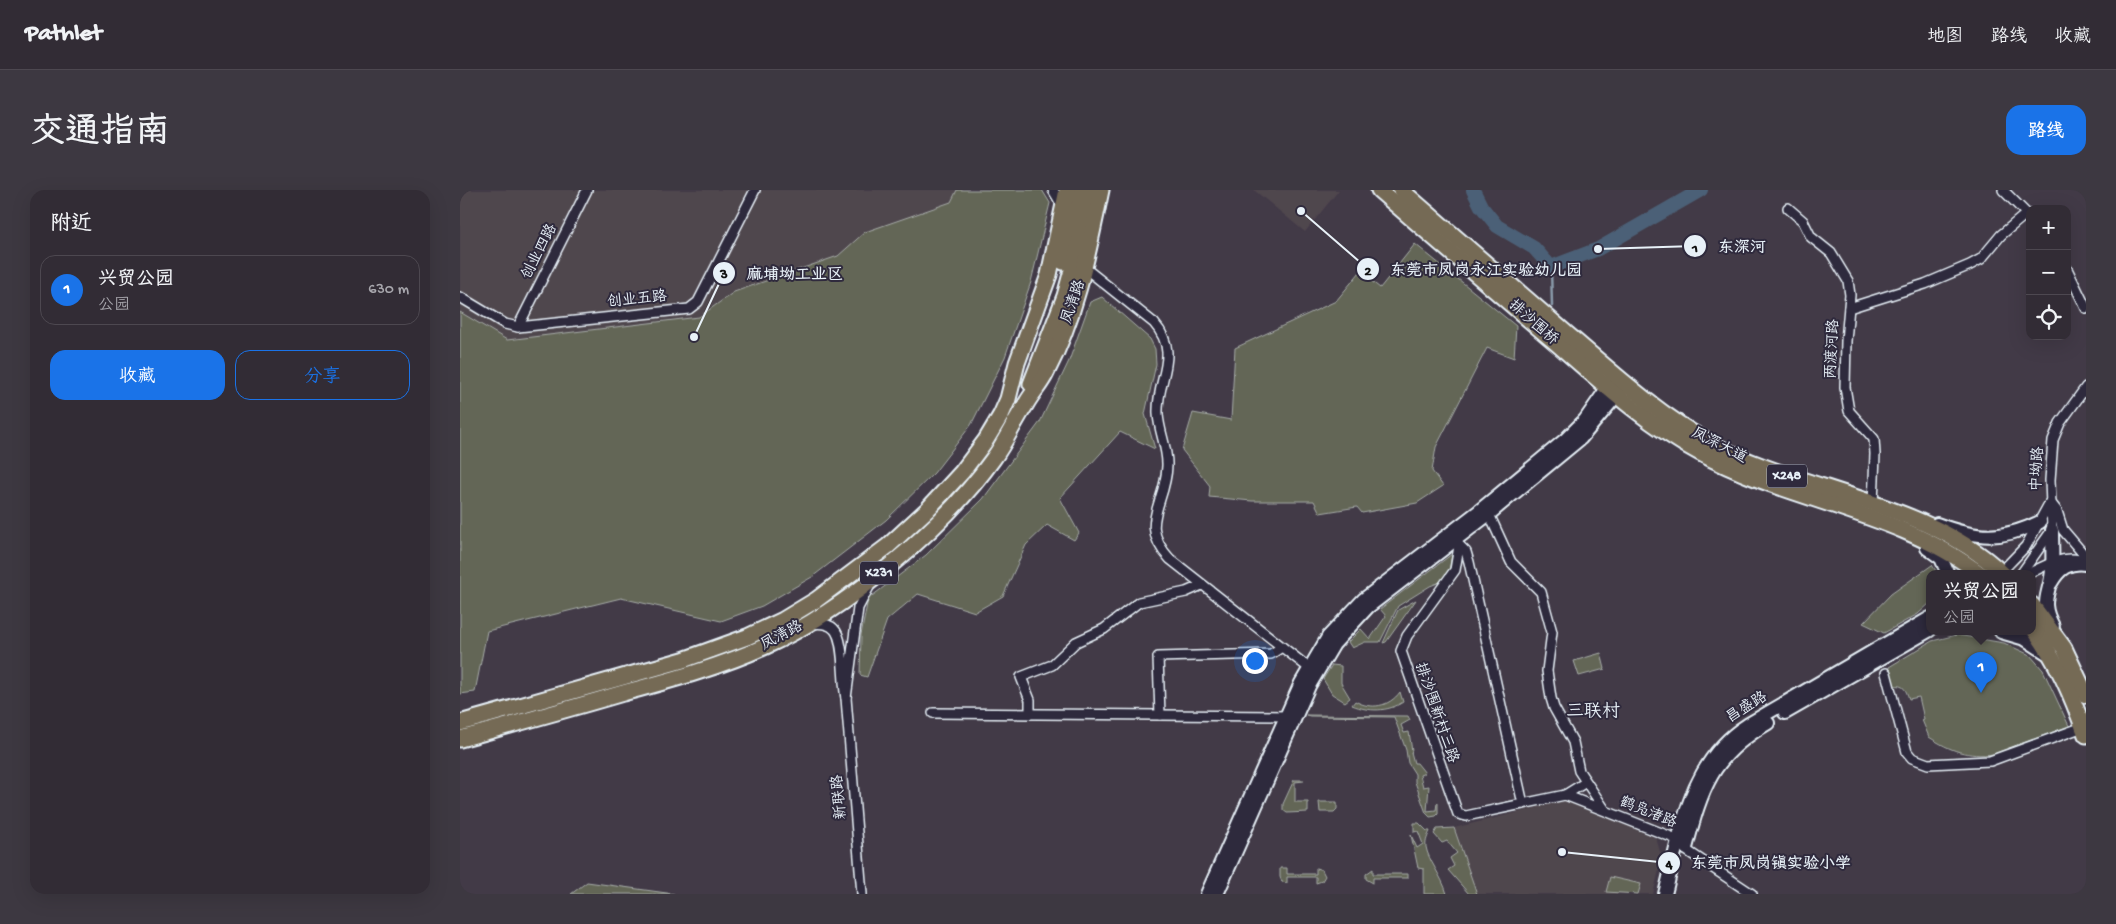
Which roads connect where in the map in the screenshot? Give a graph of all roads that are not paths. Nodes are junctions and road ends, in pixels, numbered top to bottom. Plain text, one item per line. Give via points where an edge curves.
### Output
1 (587, 190) edge
2 (755, 190) edge
3 (1053, 190) edge
4 (1067, 190) edge
5 (1078, 190) edge
6 (1090, 190) edge
7 (1101, 190) edge
8 (1379, 190) edge
9 (1400, 190) edge
10 (2003, 190) edge
11 (1064, 208) junction
12 (1788, 208) dead end
13 (2026, 213) edge
14 (2026, 216) edge
15 (1422, 217) junction
16 (1076, 227) junction
17 (1085, 268) junction
18 (2071, 277) edge
19 (460, 297) edge
20 (1849, 308) junction
21 (2086, 308) edge
22 (518, 327) junction
23 (1584, 357) joint
24 (1615, 387) junction
25 (2086, 387) edge
26 (1008, 399) junction
27 (1024, 406) junction
28 (2050, 502) junction
29 (1873, 504) junction
30 (1489, 514) junction
31 (1884, 516) junction
32 (2040, 522) junction
33 (2052, 530) junction
34 (1457, 543) junction
35 (2086, 557) edge
36 (2052, 563) junction
37 (2086, 563) edge
38 (1946, 570) edge
39 (1974, 570) edge
40 (1996, 570) edge
41 (2005, 570) edge
42 (2024, 570) edge
43 (2036, 570) edge
44 (879, 573) junction
45 (1202, 584) junction
46 (2048, 587) junction
47 (2036, 612) edge
48 (1926, 620) edge
49 (802, 627) junction
50 (2036, 631) edge
51 (1926, 632) edge
52 (2011, 635) edge
53 (1282, 647) junction
54 (2060, 655) junction
55 (1309, 668) junction
56 (1886, 673) dead end
57 (2086, 695) edge
58 (846, 698) junction
59 (933, 713) dead end
60 (1030, 714) junction
61 (1160, 715) junction
62 (1287, 716) junction
63 (460, 723) edge
64 (2085, 731) edge
65 (460, 739) edge
66 (1586, 782) junction
67 (1565, 795) junction
68 (1522, 804) junction
69 (1605, 811) junction
70 (1683, 845) junction
71 (862, 894) edge
72 (1207, 894) edge
73 (1217, 894) edge
74 (1665, 894) edge
75 (1674, 894) edge
76 (1752, 894) edge

1 - 22 street, 创业四路
2 - 22 street, 创业五路 via 694,306
3 - 11 street
4 - 11 main road, 凤清路 / X231
5 - 16 main road, 凤清路 / X231
6 - 16 main road, 凤清路 / X231
7 - 17 main road, 凤清路 / X231
8 - 15 main road, X248
9 - 15 main road, X248
10 - 13 street
11 - 26 main road, 凤清路 / X231 via 1049,275 1017,363
12 - 20 street, 两渡河路 via 1840,266 1850,288
14 - 20 street via 2001,235 1981,259 1970,265 1925,284
15 - 23 main road, 排沙围桥 / X248
16 - 26 main road, 凤清路 / X231 via 1053,298 1026,366
16 - 27 main road, 凤清路 / X231 via 1065,296
17 - 27 main road, 凤清路 / X231 via 1046,375
17 - 45 street via 1154,323 1165,339 1168,359 1158,409 1168,466 1154,516 1154,529 1164,552
18 - 21 street
19 - 22 street, 创业五路 via 505,324
20 - 29 street, 两渡河路 via 1845,387 1849,411 1874,439
23 - 24 main road, 凤深大道 / X248
24 - 29 main road, 凤深大道 / X248 via 1724,450 1776,472
24 - 30 street via 1581,438
24 - 31 main road, 凤深大道 / X248 via 1670,435 1717,462 1770,484
24 - 55 street via 1565,440 1351,611 1328,637
25 - 28 street, 中坳路 via 2063,418 2053,440
26 - 63 main road, 凤清路 / X231 via 986,440 945,491 868,562 805,607 759,632 709,651
27 - 44 main road, 凤清路 / X231 via 1008,436 976,480 921,538
28 - 32 street
28 - 33 street, 中坳路
28 - 35 street via 2058,511 2063,530
29 - 31 main road, 凤深大道 / X248
30 - 34 street
30 - 66 street via 1511,562 1541,592 1552,632 1547,671 1551,698 1573,742 1576,766
31 - 32 street via 1908,512 1961,532 1982,536 2011,533
31 - 38 street via 1899,535 1935,553
31 - 39 main road, 凤深大道 / X248
31 - 40 main road, 凤深大道 / X248 via 1959,542
32 - 33 street
32 - 41 street via 2026,546
33 - 36 street
33 - 37 street
33 - 42 street
34 - 68 street via 1466,552 1469,562
34 - 68 street, 排沙围新村三路 via 1455,570 1407,636 1401,651 1458,814 1466,816
34 - 73 street via 1368,608 1344,631 1324,658
36 - 37 street via 2073,559
36 - 43 street
36 - 46 street
37 - 46 street via 2065,567
44 - 49 main road, 凤清路 / X231
44 - 58 street, 新联路 via 858,608
45 - 53 street
45 - 60 street via 1186,592 1139,602 1104,629 1076,642 1052,665 1021,677 1030,700
46 - 54 street via 2046,612
47 - 54 main road
48 - 70 street, 昌盛路 via 1732,736 1712,757 1697,781 1690,798
49 - 58 street, 新联路 via 821,624 837,632
49 - 65 main road, 凤清路 / X231 via 766,646 714,666
50 - 54 main road
51 - 70 street, 昌盛路 via 1734,746 1704,787
52 - 54 street
53 - 55 street
53 - 61 street via 1271,654 1158,657
54 - 57 main road
54 - 64 main road
55 - 62 street
56 - 64 street via 1907,752 1912,758 1928,764 1990,761
58 - 71 street, 新联路
59 - 60 street
60 - 61 street
61 - 62 street
62 - 72 street
66 - 67 street
66 - 69 street
67 - 68 street
67 - 69 street, 鹤凫渚路
69 - 70 street, 鹤凫渚路
70 - 74 street, 昌盛路
70 - 75 street, 昌盛路
70 - 76 street, 鹤凫渚路

